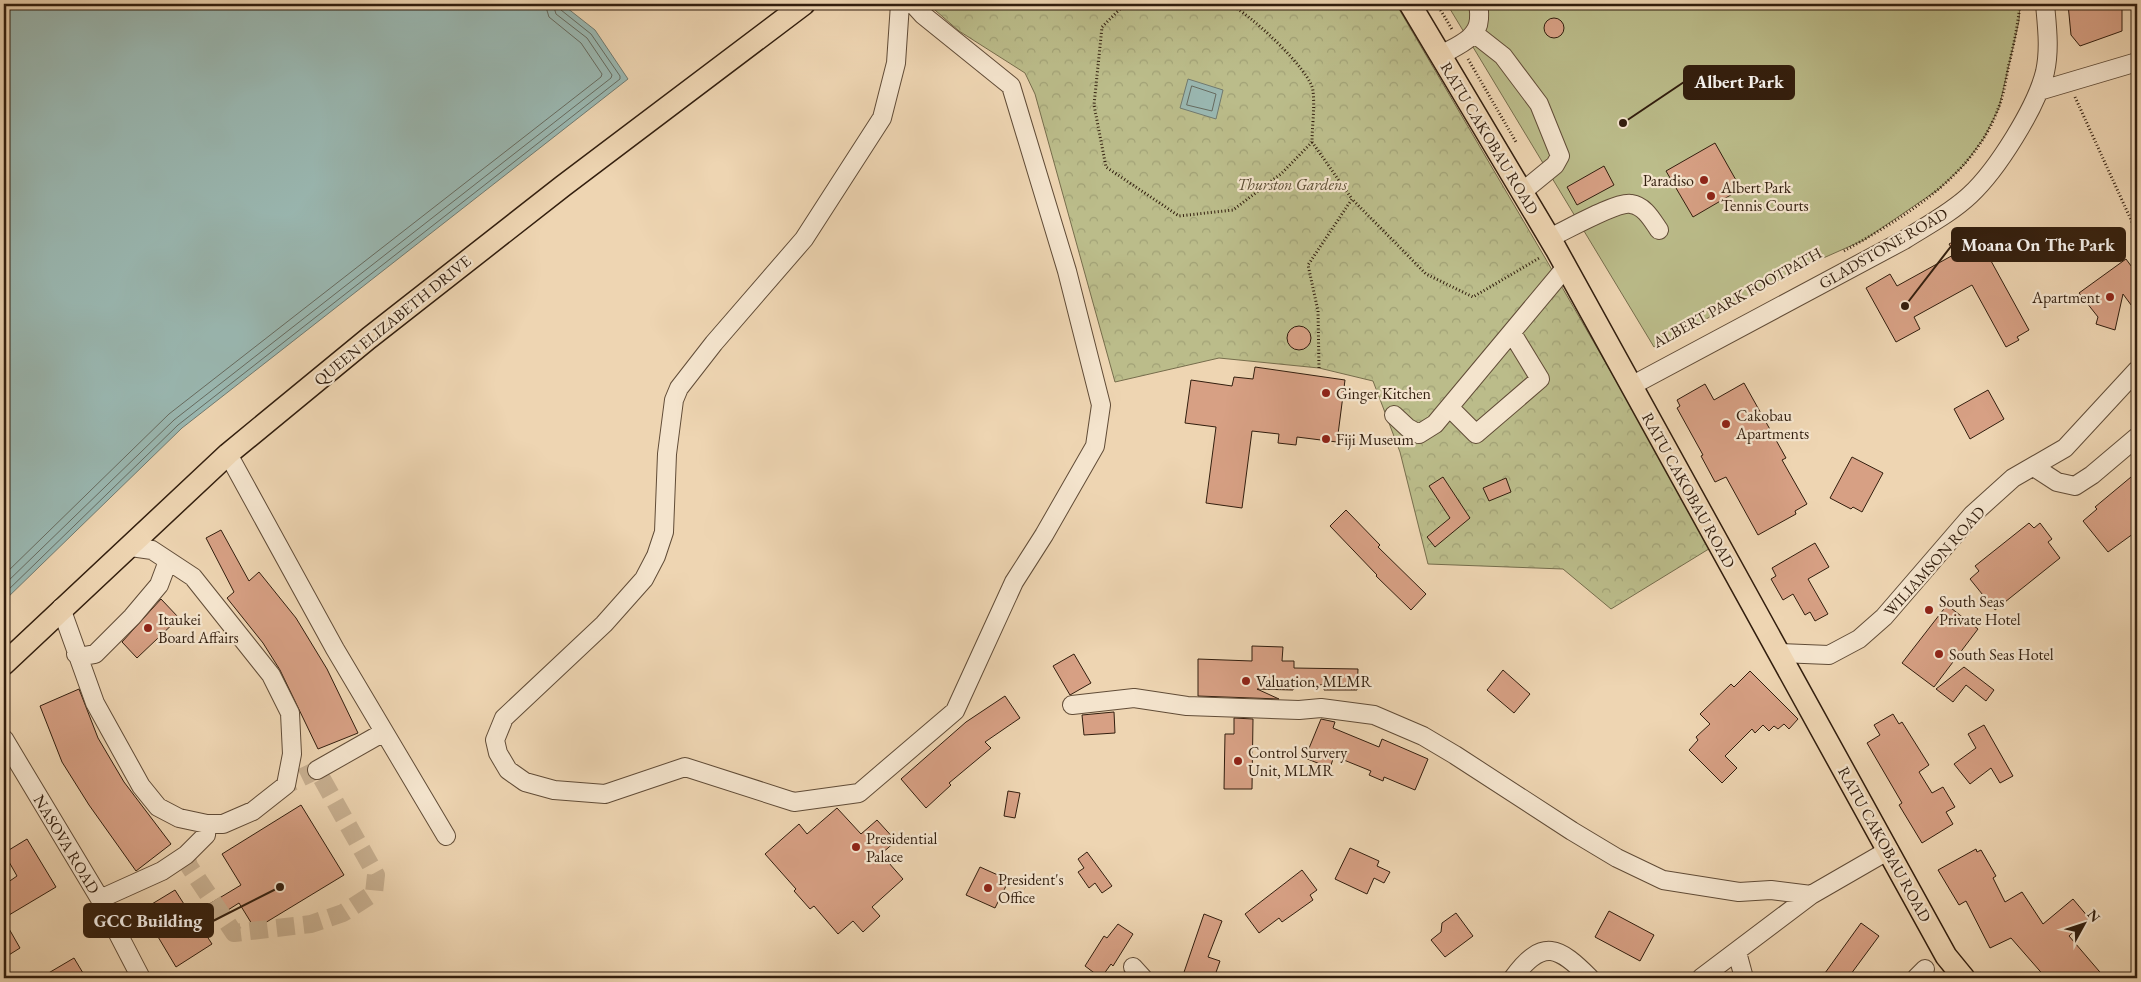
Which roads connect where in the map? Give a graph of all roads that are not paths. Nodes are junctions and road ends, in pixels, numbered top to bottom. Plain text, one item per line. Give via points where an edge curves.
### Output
1 (804, 4) edge
2 (900, 4) edge
3 (1410, 4) edge
4 (1477, 4) edge
5 (2045, 4) edge
6 (918, 10) edge
7 (900, 25) junction
8 (1476, 34) junction
9 (1441, 55) junction
10 (2137, 62) edge
11 (2039, 91) junction
12 (1522, 192) junction
13 (1659, 230) dead end
14 (1557, 251) junction
15 (1512, 333) junction
16 (2137, 370) edge
17 (1631, 386) junction
18 (1449, 407) junction
19 (1394, 415) dead end
20 (2137, 437) edge
21 (228, 454) junction
22 (2034, 467) junction
23 (131, 547) junction
24 (168, 561) junction
25 (61, 608) junction
26 (1780, 653) junction
27 (76, 654) junction
28 (4, 664) edge
29 (1072, 705) dead end
30 (384, 732) junction
31 (4, 739) edge
32 (317, 770) dead end
33 (206, 824) junction
34 (446, 836) dead end
35 (1889, 850) junction
36 (1811, 895) junction
37 (100, 899) junction
38 (1737, 952) junction
39 (140, 978) edge
40 (1514, 978) edge
41 (1590, 978) edge
42 (1701, 978) edge
43 (1744, 978) edge
44 (1964, 978) edge

1 - 21 main road, QUEEN ELIZABETH DRIVE via 368,338
2 - 7 street
3 - 9 main road, RATU CAKOBAU ROAD
4 - 8 street via 1480,8
5 - 11 street, GLADSTONE ROAD via 2047,52
6 - 7 street
6 - 7 street via 1011,86 1067,272 1101,405 1095,446 1014,582 955,712 859,793 794,802 685,766 605,794 554,790 525,782 508,770 498,753 496,740 504,718 604,624 644,579 664,532 667,454 674,400 714,343 804,239 882,118 896,63
8 - 9 street
8 - 12 street via 1503,56 1540,104 1560,156 1556,165
9 - 12 main road, RATU CAKOBAU ROAD
10 - 11 street
11 - 17 street, GLADSTONE ROAD via 2031,110 1994,166 1971,195 1948,212 1904,240
12 - 14 main road, RATU CAKOBAU ROAD
13 - 14 street via 1644,210 1631,203 1617,206
14 - 15 street
14 - 17 main road, RATU CAKOBAU ROAD
15 - 18 street
15 - 18 street via 1540,379 1476,434
16 - 22 street, WILIAMSON ROAD via 2065,448
17 - 26 main road, RATU CAKOBAU ROAD
18 - 19 street via 1435,424 1419,434
20 - 22 street via 2075,486 2057,482
21 - 23 main road, QUEEN ELIZABETH DRIVE
21 - 30 street
22 - 26 street, WILIAMSON ROAD via 2014,478 1972,516 1884,617 1859,639 1829,655
23 - 24 street via 152,550
23 - 25 main road, QUEEN ELIZABETH DRIVE
24 - 27 street via 159,585 132,617 95,654
24 - 33 street via 193,576 271,675 290,713 292,754 286,785 253,810 223,824
25 - 27 street
25 - 28 main road, QUEEN ELIZABETH DRIVE
26 - 35 main road, RATU CAKOBAU ROAD
27 - 33 street via 95,703 141,786 158,807 179,818
29 - 36 street via 1134,698 1187,706 1322,708 1374,714 1423,736 1617,858 1663,880 1739,892 1771,890
30 - 32 street
30 - 34 street
31 - 37 street, NASOVA ROAD
33 - 37 street via 206,835 186,855 162,871
35 - 36 street
35 - 44 main road, RATU CAKOBAU ROAD via 1946,956
36 - 38 street
37 - 39 street, NASOVA ROAD
38 - 42 street
38 - 43 street
40 - 41 street via 1537,953 1550,950 1566,955

